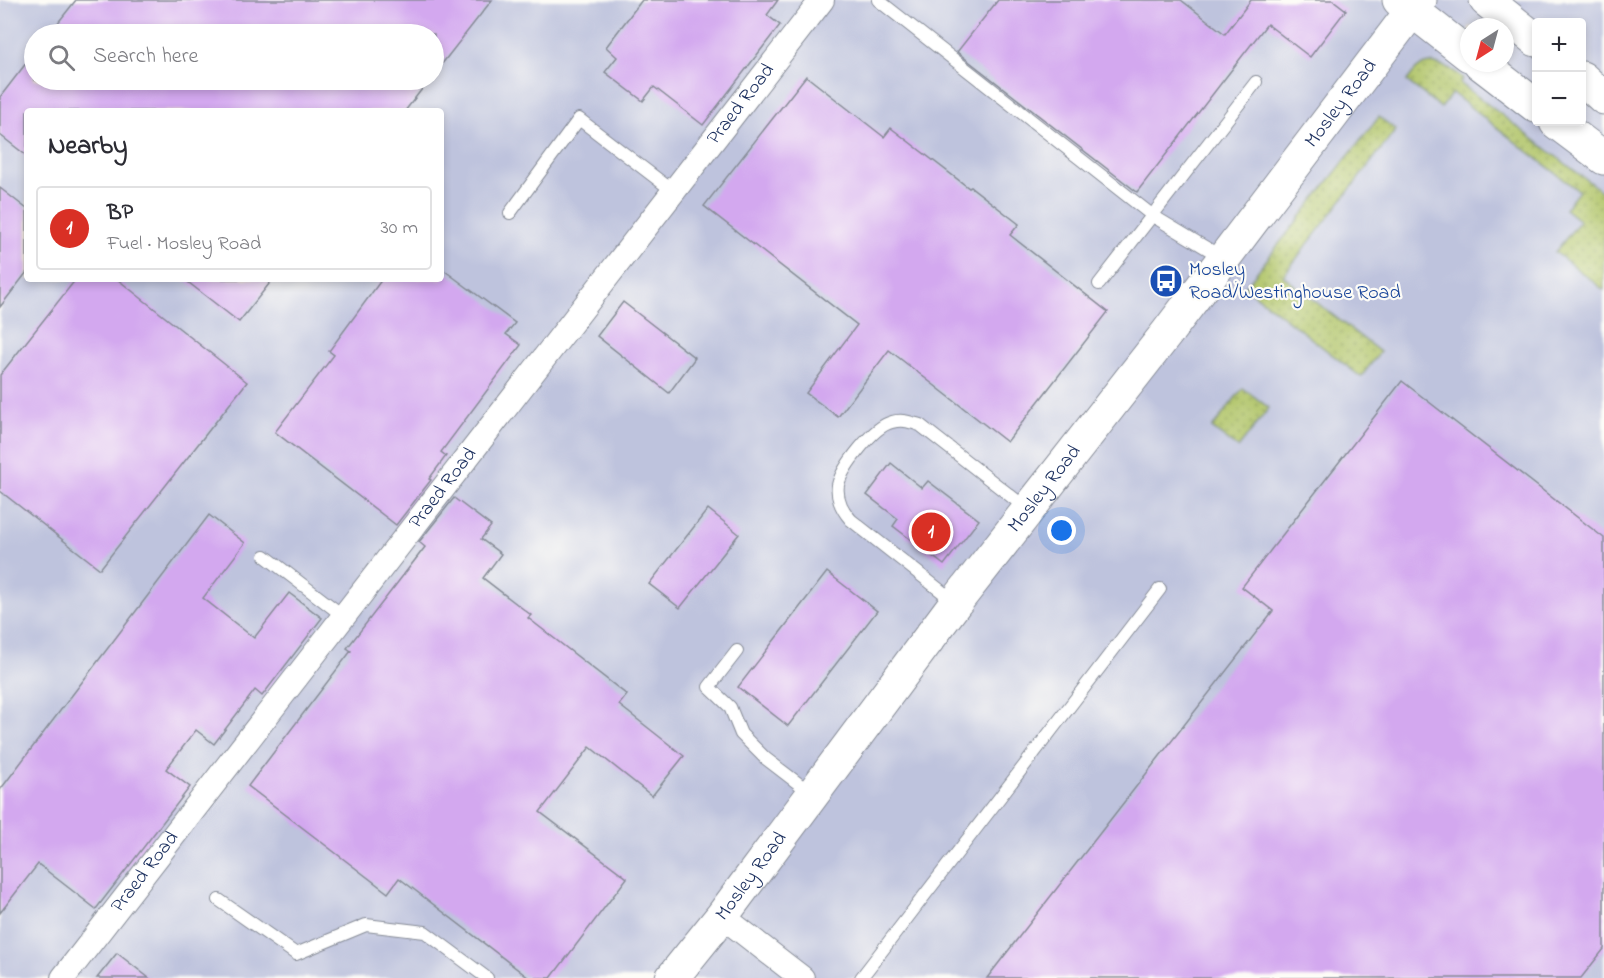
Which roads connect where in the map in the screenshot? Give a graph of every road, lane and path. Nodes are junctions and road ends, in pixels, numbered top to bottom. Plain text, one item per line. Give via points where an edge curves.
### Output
1 (822, 0) edge
2 (878, 0) edge
3 (1486, 0) edge
4 (1410, 3) edge
5 (1532, 37) edge
6 (1460, 47) edge
7 (1492, 72) edge
8 (1256, 82) dead end
9 (1586, 82) edge
10 (1604, 98) edge
11 (1532, 103) edge
12 (1561, 126) edge
13 (1604, 158) edge
14 (674, 191) junction
15 (510, 213) dead end
16 (1153, 216) junction
17 (1224, 258) junction
18 (1099, 285) dead end
19 (1029, 510) junction
20 (265, 556) dead end
21 (1160, 589) dead end
22 (956, 602) junction
23 (342, 615) junction
24 (737, 651) dead end
25 (813, 795) junction
26 (219, 900) dead end
27 (722, 916) junction
28 (63, 978) edge
29 (487, 978) edge
30 (672, 978) edge
31 (802, 978) edge
32 (861, 978) edge

1 - 14 street, Praed Road
2 - 16 lane
3 - 5 main road
4 - 6 main road
4 - 17 main road, Mosley Road
7 - 11 main road
8 - 16 lane
9 - 10 main road
12 - 13 main road
14 - 15 lane via 579,119
14 - 23 street, Praed Road
16 - 17 lane
16 - 18 lane
17 - 19 main road, Mosley Road
19 - 22 main road, Mosley Road
19 - 22 lane via 920,425 905,420 890,422 866,441 842,474 838,499 842,510
20 - 23 lane
21 - 32 lane
22 - 25 main road, Mosley Road
23 - 28 street, Praed Road
24 - 25 lane via 709,687 730,707 741,734
25 - 27 main road, Mosley Road
26 - 29 lane via 296,954 366,925 425,932
27 - 30 main road, Mosley Road
27 - 31 street

